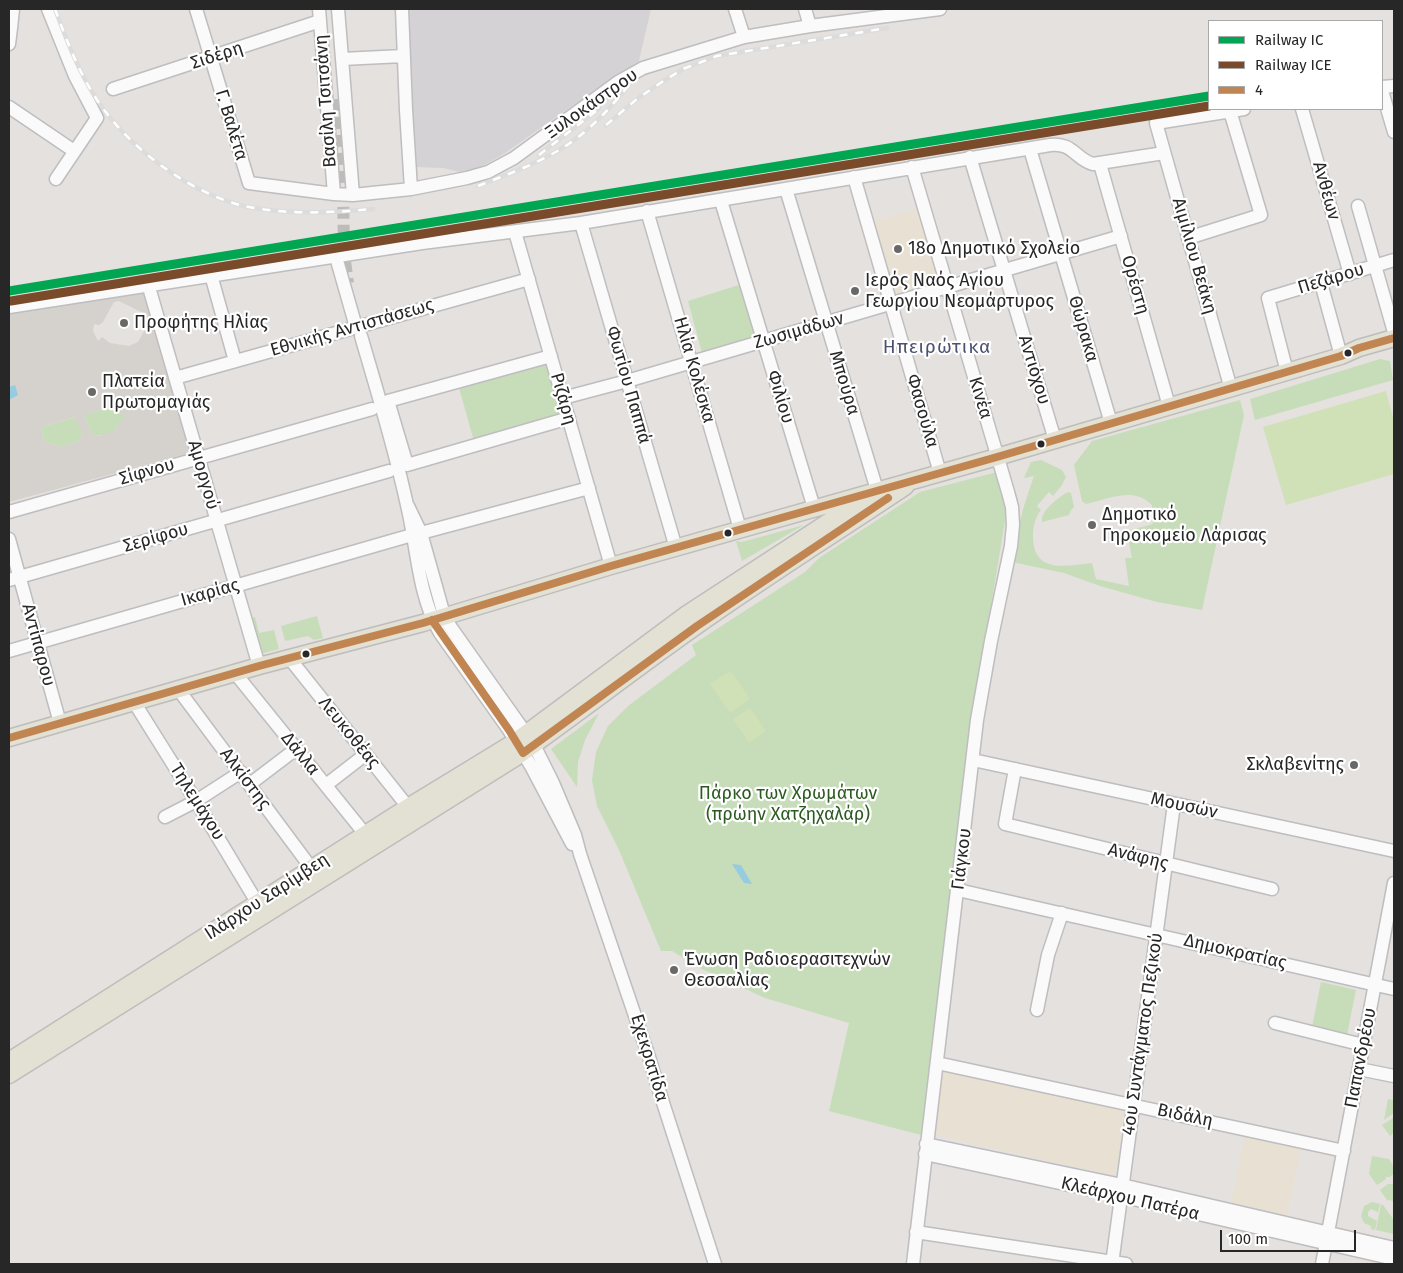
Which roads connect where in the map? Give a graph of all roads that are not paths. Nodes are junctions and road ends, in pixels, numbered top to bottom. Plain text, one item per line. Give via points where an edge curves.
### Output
1 (13, 9) edge
2 (48, 9) edge
3 (196, 9) edge
4 (330, 9) edge
5 (338, 9) edge
6 (402, 9) edge
7 (735, 9) edge
8 (805, 9) edge
9 (940, 9) edge
10 (891, 12) edge
11 (320, 15) edge
12 (810, 26) junction
13 (10, 28) edge
14 (744, 37) junction
15 (9, 44) edge
16 (403, 56) junction
17 (211, 58) junction
18 (342, 59) junction
19 (113, 89) dead end
20 (1383, 93) edge
21 (338, 99) tunnel mouth
22 (9, 107) edge
23 (1237, 110) edge
24 (1302, 110) edge
25 (1230, 111) junction
26 (1394, 132) edge
27 (1030, 149) junction
28 (74, 151) junction
29 (1164, 153) junction
30 (970, 158) junction
31 (1100, 164) junction
32 (912, 168) junction
33 (854, 177) junction
34 (56, 179) dead end
35 (249, 184) joint
36 (411, 188) junction
37 (786, 189) junction
38 (334, 194) junction
39 (353, 195) junction
40 (721, 200) junction
41 (1358, 206) dead end
42 (652, 210) junction
43 (581, 223) junction
44 (515, 232) junction
45 (1121, 236) junction
46 (1188, 238) junction
47 (1061, 254) junction
48 (336, 257) junction
49 (1394, 260) edge
50 (1375, 266) junction
51 (1004, 271) junction
52 (1350, 274) junction
53 (211, 275) junction
54 (529, 279) junction
55 (1321, 282) junction
56 (148, 284) junction
57 (947, 287) junction
58 (891, 304) junction
59 (9, 307) edge
60 (826, 323) junction
61 (358, 332) junction
62 (1394, 332) edge
63 (1394, 338) edge
64 (763, 341) junction
65 (1394, 347) edge
66 (551, 356) junction
67 (1341, 356) junction
68 (235, 361) junction
69 (696, 361) junction
70 (1288, 372) junction
71 (175, 378) junction
72 (627, 381) junction
73 (1231, 389) junction
74 (563, 398) junction
75 (1170, 406) junction
76 (372, 409) dead end
77 (569, 418) junction
78 (1111, 423) junction
79 (1054, 440) junction
80 (997, 457) junction
81 (198, 458) junction
82 (389, 471) dead end
83 (940, 473) junction
84 (918, 478) junction
85 (589, 488) junction
86 (877, 490) junction
87 (814, 508) junction
88 (9, 512) edge
89 (216, 521) junction
90 (745, 528) junction
91 (416, 534) junction
92 (9, 539) edge
93 (676, 548) junction
94 (611, 566) junction
95 (14, 579) edge
96 (235, 586) junction
97 (438, 617) junction
98 (37, 643) junction
99 (9, 651) edge
100 (290, 659) junction
101 (259, 666) junction
102 (236, 673) junction
103 (178, 689) junction
104 (134, 702) junction
105 (60, 723) junction
106 (9, 738) edge
107 (525, 744) junction
108 (296, 748) junction
109 (366, 754) junction
110 (973, 760) junction
111 (1015, 768) junction
112 (241, 772) junction
113 (250, 784) junction
114 (326, 785) junction
115 (196, 801) junction
116 (1174, 804) junction
117 (408, 807) junction
118 (165, 817) dead end
119 (365, 834) junction
120 (1394, 851) edge
121 (1166, 864) junction
122 (312, 869) junction
123 (1394, 883) edge
124 (1272, 889) dead end
125 (958, 890) junction
126 (258, 904) junction
127 (1062, 913) junction
128 (1157, 934) junction
129 (1375, 984) junction
130 (1394, 989) edge
131 (1037, 1010) dead end
132 (1275, 1023) dead end
133 (1363, 1045) junction
134 (12, 1062) edge
135 (938, 1063) junction
136 (1359, 1069) junction
137 (1394, 1076) edge
138 (1134, 1105) junction
139 (925, 1149) junction
140 (1344, 1151) junction
141 (1121, 1191) junction
142 (916, 1232) junction
143 (1327, 1238) junction
144 (1394, 1248) edge
145 (1387, 1260) edge
146 (1112, 1263) edge
147 (715, 1264) edge
148 (913, 1264) edge
149 (1126, 1264) edge
150 (1322, 1264) edge

1 - 13 street
2 - 28 street via 75,76 97,118
3 - 17 street, Γ. Βαλέτα
4 - 21 street
5 - 18 street
6 - 16 street
7 - 14 street
8 - 12 street
9 - 10 street, Ξυλοκάστρου
10 - 12 street, Ξυλοκάστρου
11 - 17 street, Σιδέρη
11 - 38 street, Βασίλη Τσιτσάνη
12 - 14 street, Ξυλοκάστρου
13 - 15 street
14 - 36 street, Ξυλοκάστρου via 633,72 520,154 488,172
16 - 18 street
16 - 36 street
17 - 19 street, Σιδέρη
17 - 35 street, Γ. Βαλέτα
18 - 39 street
20 - 26 street
22 - 28 street
23 - 25 street
24 - 52 street, Ανθέων
25 - 29 street, Αιμίλιου Βεάκη via 1156,123
25 - 46 street via 1261,215
27 - 30 street
27 - 31 street via 1061,145 1088,163
27 - 47 street, Θώρακα
28 - 34 street
29 - 31 street
29 - 46 street, Αιμίλιου Βεάκη
30 - 32 street
30 - 51 street, Αντιόχου
31 - 45 street, Ορέστη
32 - 33 street
32 - 57 street, Κινέα
33 - 37 street
33 - 58 street, Φασούλα
35 - 38 street, Ξυλοκάστρου
36 - 39 street, Ξυλοκάστρου
37 - 40 street
37 - 60 street, Μπούρα
38 - 39 street, Ξυλοκάστρου
40 - 42 street
40 - 64 street, Φιλίου
41 - 50 street
42 - 43 street
42 - 69 street, Ηλία Κολέσκα
43 - 44 street
43 - 72 street, Φωτίου Παππά
44 - 48 street
44 - 54 street, Ριζάρη
45 - 47 street, Ζωσιμάδων
45 - 75 street, Ορέστη
46 - 73 street, Αιμίλιου Βεάκη
47 - 51 street, Ζωσιμάδων
47 - 78 street, Θώρακα
48 - 53 street
48 - 61 street, Εχεκρατίδα
49 - 50 street, Πεζάρου
50 - 52 street, Πεζάρου
50 - 62 street
51 - 57 street, Ζωσιμάδων
51 - 79 street, Αντιόχου
52 - 55 street, Πεζάρου
53 - 56 street
53 - 68 street
54 - 61 street, Εθνικής Αντιστάσεως
54 - 66 street, Ριζάρη
55 - 67 street
55 - 70 street, Πεζάρου via 1268,298
56 - 59 street
56 - 71 street, Αμοργού
57 - 58 street, Ζωσιμάδων
57 - 80 street, Κινέα
58 - 60 street, Ζωσιμάδων
58 - 83 street, Φασούλα
60 - 64 street, Ζωσιμάδων
60 - 86 street, Μπούρα
61 - 68 street, Εθνικής Αντιστάσεως
61 - 91 street, Εχεκρατίδα
63 - 67 main road
64 - 69 street, Ζωσιμάδων
64 - 87 street, Φιλίου
65 - 67 main road via 1361,356
66 - 74 street, Ριζάρη
66 - 77 street via 388,401 407,465
67 - 70 main road
68 - 71 street, Εθνικής Αντιστάσεως
69 - 72 street, Ζωσιμάδων
69 - 90 street, Ηλία Κολέσκα
70 - 73 main road
71 - 81 street, Αμοργού
72 - 74 street, Ζωσιμάδων
72 - 93 street, Φωτίου Παππά
73 - 75 main road
74 - 77 street, Ριζάρη
75 - 78 main road
76 - 81 street, Σίφνου
77 - 85 street, Ριζάρη
78 - 79 main road
79 - 80 main road
80 - 83 main road
80 - 110 street, Γιάγκου via 1012,507 1013,525 977,720
81 - 88 street, Σίφνου
81 - 89 street, Αμοργού
82 - 89 street, Σερίφου
83 - 84 main road
84 - 86 main road
84 - 107 main road
85 - 91 street, Ικαρίας
85 - 94 street, Ριζάρη
86 - 87 main road
86 - 107 main road via 687,614
87 - 90 main road
89 - 95 street, Σερίφου
89 - 96 street, Αμοργού
90 - 93 main road
91 - 96 street, Ικαρίας
91 - 97 street, Εχεκρατίδα
92 - 95 street, Αντίπαρου
93 - 94 main road
94 - 97 main road
95 - 98 street, Αντίπαρου
96 - 98 street, Ικαρίας
96 - 101 street, Αμοργού
97 - 100 main road
97 - 107 street, Εχεκρατίδα via 450,626
98 - 99 street, Ικαρίας
98 - 105 street, Αντίπαρου
100 - 101 main road
100 - 109 street, Λευκοθέας
101 - 102 main road
102 - 103 main road
102 - 108 street, Δάλλα
103 - 104 main road
103 - 112 street, Αλκίστης
104 - 105 main road
104 - 115 street, Τηλεμάχου
105 - 106 main road
107 - 117 main road, Ιλάρχου Σαρίμβεη
107 - 134 main road, Ιλάρχου Σαρίμβεη
107 - 147 street, Εχεκρατίδα via 553,783 575,835
108 - 113 street
108 - 114 street, Δάλλα
109 - 114 street
109 - 117 street, Λευκοθέας
110 - 111 street, Μουσών
110 - 125 street, Γιάγκου
111 - 116 street, Μουσών
111 - 121 street, Ανάφης via 1005,824
112 - 113 street, Αλκίστης
112 - 115 street
113 - 122 street, Αλκίστης
114 - 119 street, Δάλλα
115 - 118 street
115 - 126 street, Τηλεμάχου
116 - 120 street, Μουσών
116 - 121 street, 4ου Συντάγματος Πεζικού
117 - 119 main road, Ιλάρχου Σαρίμβεη
119 - 122 main road, Ιλάρχου Σαρίμβεη
121 - 124 street, Ανάφης
121 - 128 street, 4ου Συντάγματος Πεζικού
122 - 126 main road, Ιλάρχου Σαρίμβεη
123 - 129 street, Παπανδρέου
125 - 127 street, Δημοκρατίας
125 - 135 street, Γιάγκου
126 - 134 main road, Ιλάρχου Σαρίμβεη
127 - 128 street, Δημοκρατίας
127 - 131 street via 1048,955
128 - 129 street, Δημοκρατίας
128 - 138 street, 4ου Συντάγματος Πεζικού
129 - 130 street, Δημοκρατίας
129 - 133 street, Παπανδρέου
132 - 133 street
133 - 136 street, Παπανδρέου
135 - 138 street, Βιδάλη
135 - 139 street, Γιάγκου
136 - 137 street
136 - 140 street, Παπανδρέου
138 - 140 street, Βιδάλη
138 - 141 street, 4ου Συντάγματος Πεζικού
139 - 141 street, Κλεάρχου Πατέρα
139 - 142 street, Γιάγκου
140 - 143 street, Παπανδρέου
141 - 143 street, Κλεάρχου Πατέρα
141 - 146 street, 4ου Συντάγματος Πεζικού
142 - 146 street
142 - 148 street, Γιάγκου
143 - 144 street, Κλεάρχου Πατέρα
143 - 145 street, Κλεάρχου Πατέρα
143 - 150 street, Παπανδρέου
146 - 149 street

